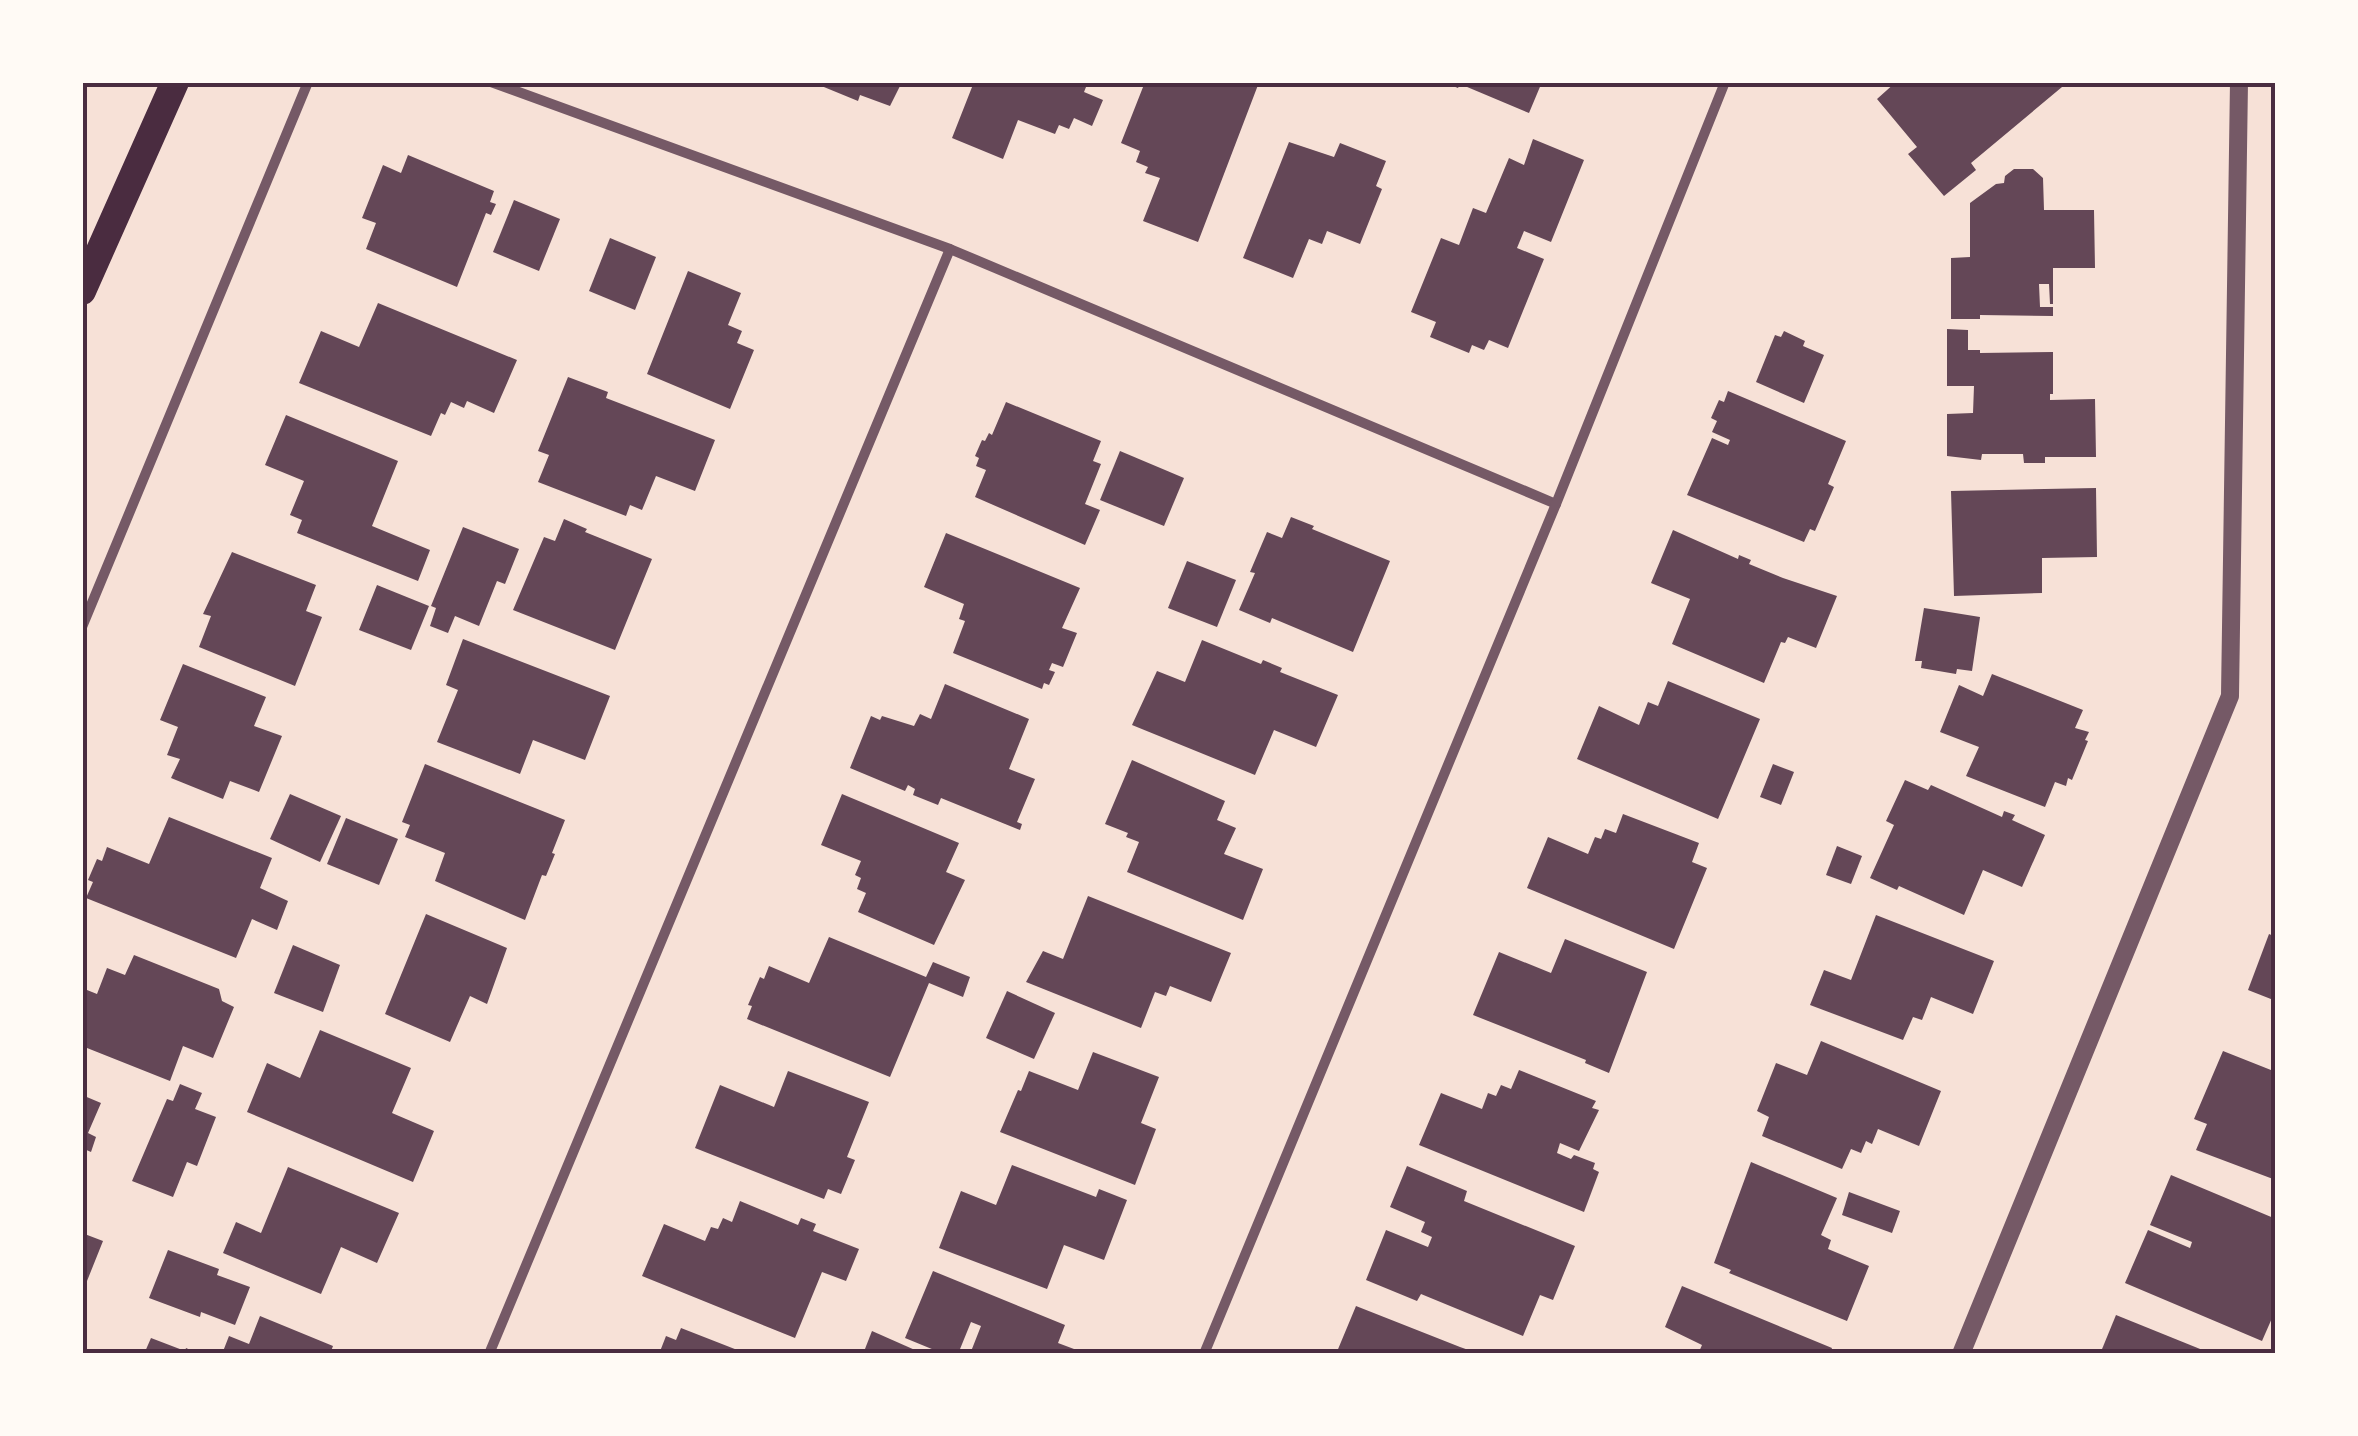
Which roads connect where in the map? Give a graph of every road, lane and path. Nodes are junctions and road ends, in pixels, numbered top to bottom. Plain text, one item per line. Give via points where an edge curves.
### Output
1 (176, 82) edge
2 (308, 82) edge
3 (491, 82) edge
4 (1725, 82) edge
5 (2240, 82) edge
6 (950, 249) junction
7 (82, 291) edge
8 (1556, 504) junction
9 (82, 627) edge
10 (489, 1354) edge
11 (1204, 1354) edge
12 (1962, 1354) edge

1 - 7 highway
2 - 9 street
3 - 6 street
4 - 8 street
5 - 12 street via 2230,696
6 - 8 street
6 - 10 street
8 - 11 street

